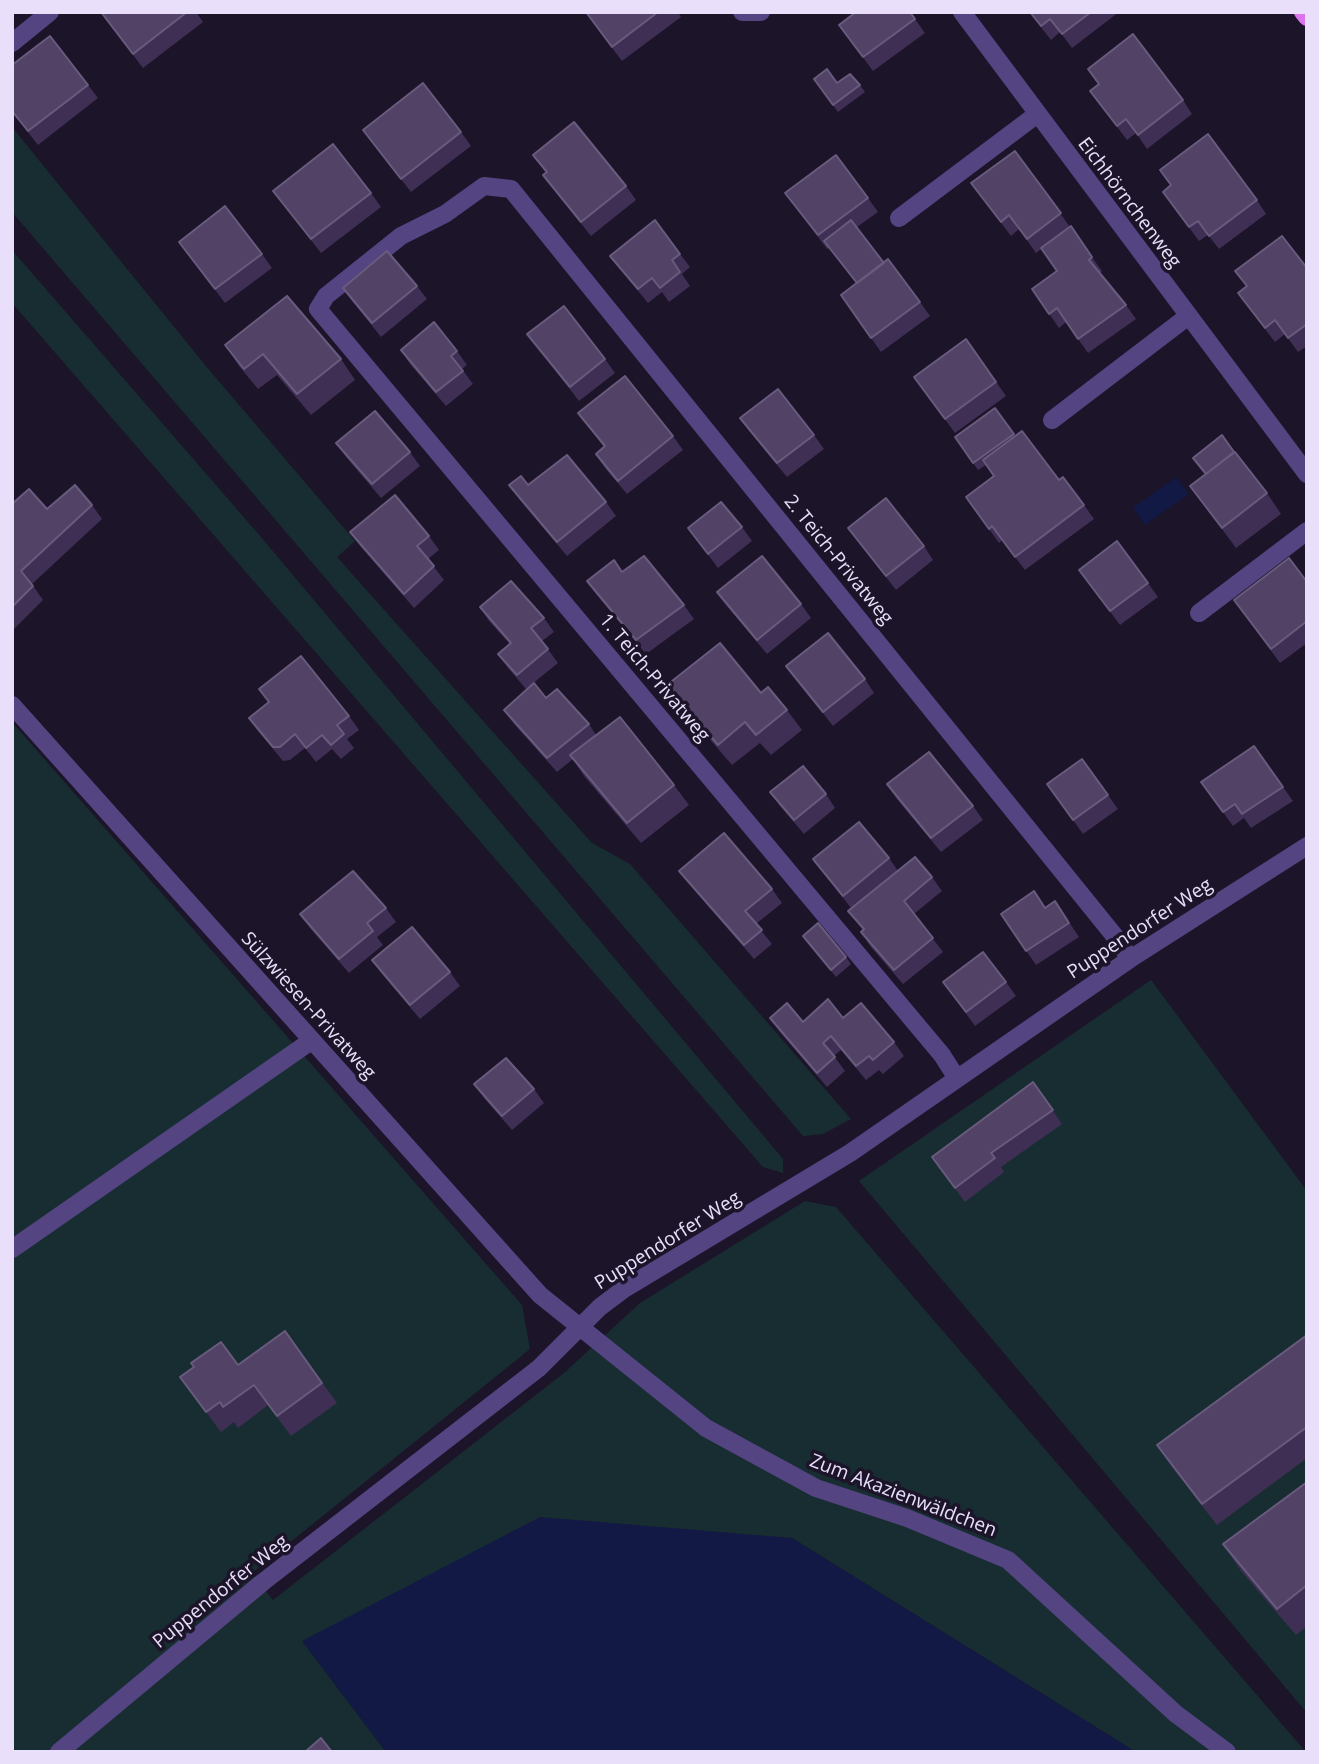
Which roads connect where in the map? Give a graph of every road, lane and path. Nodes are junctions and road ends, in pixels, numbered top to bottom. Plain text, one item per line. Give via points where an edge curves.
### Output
1 (50, 12) edge
2 (742, 12) edge
3 (761, 12) edge
4 (961, 12) edge
5 (1304, 12) edge
6 (1307, 17) edge
7 (12, 43) edge
8 (1037, 115) junction
9 (898, 218) dead end
10 (318, 309) joint
11 (1187, 317) junction
12 (1052, 421) dead end
13 (1307, 474) edge
14 (1307, 531) edge
15 (1199, 613) dead end
16 (12, 705) edge
17 (1307, 846) edge
18 (1130, 959) junction
19 (312, 1041) junction
20 (956, 1077) junction
21 (12, 1249) edge
22 (580, 1326) junction
23 (59, 1752) edge
24 (1227, 1752) edge

1 - 7 street
2 - 3 street
4 - 8 street, Eichhörnchenweg
5 - 6 main road
8 - 9 street
8 - 11 street, Eichhörnchenweg
10 - 18 street, 2. Teich-Privatweg via 326,296 401,236 445,214 484,186 511,189
10 - 20 street, 1. Teich-Privatweg
11 - 12 street
11 - 13 street, Eichhörnchenweg
14 - 15 street
16 - 19 street, Sülzwiesen-Privatweg
17 - 18 street, Puppendorfer Weg
18 - 20 street, Puppendorfer Weg
19 - 21 street
19 - 22 street, Sülzwiesen-Privatweg via 540,1296
20 - 22 street, Puppendorfer Weg via 850,1153 624,1289
22 - 23 street, Puppendorfer Weg via 539,1368 263,1583
22 - 24 street, Zum Akazienwäldchen via 706,1428 816,1489 907,1518 1008,1560 1176,1714

